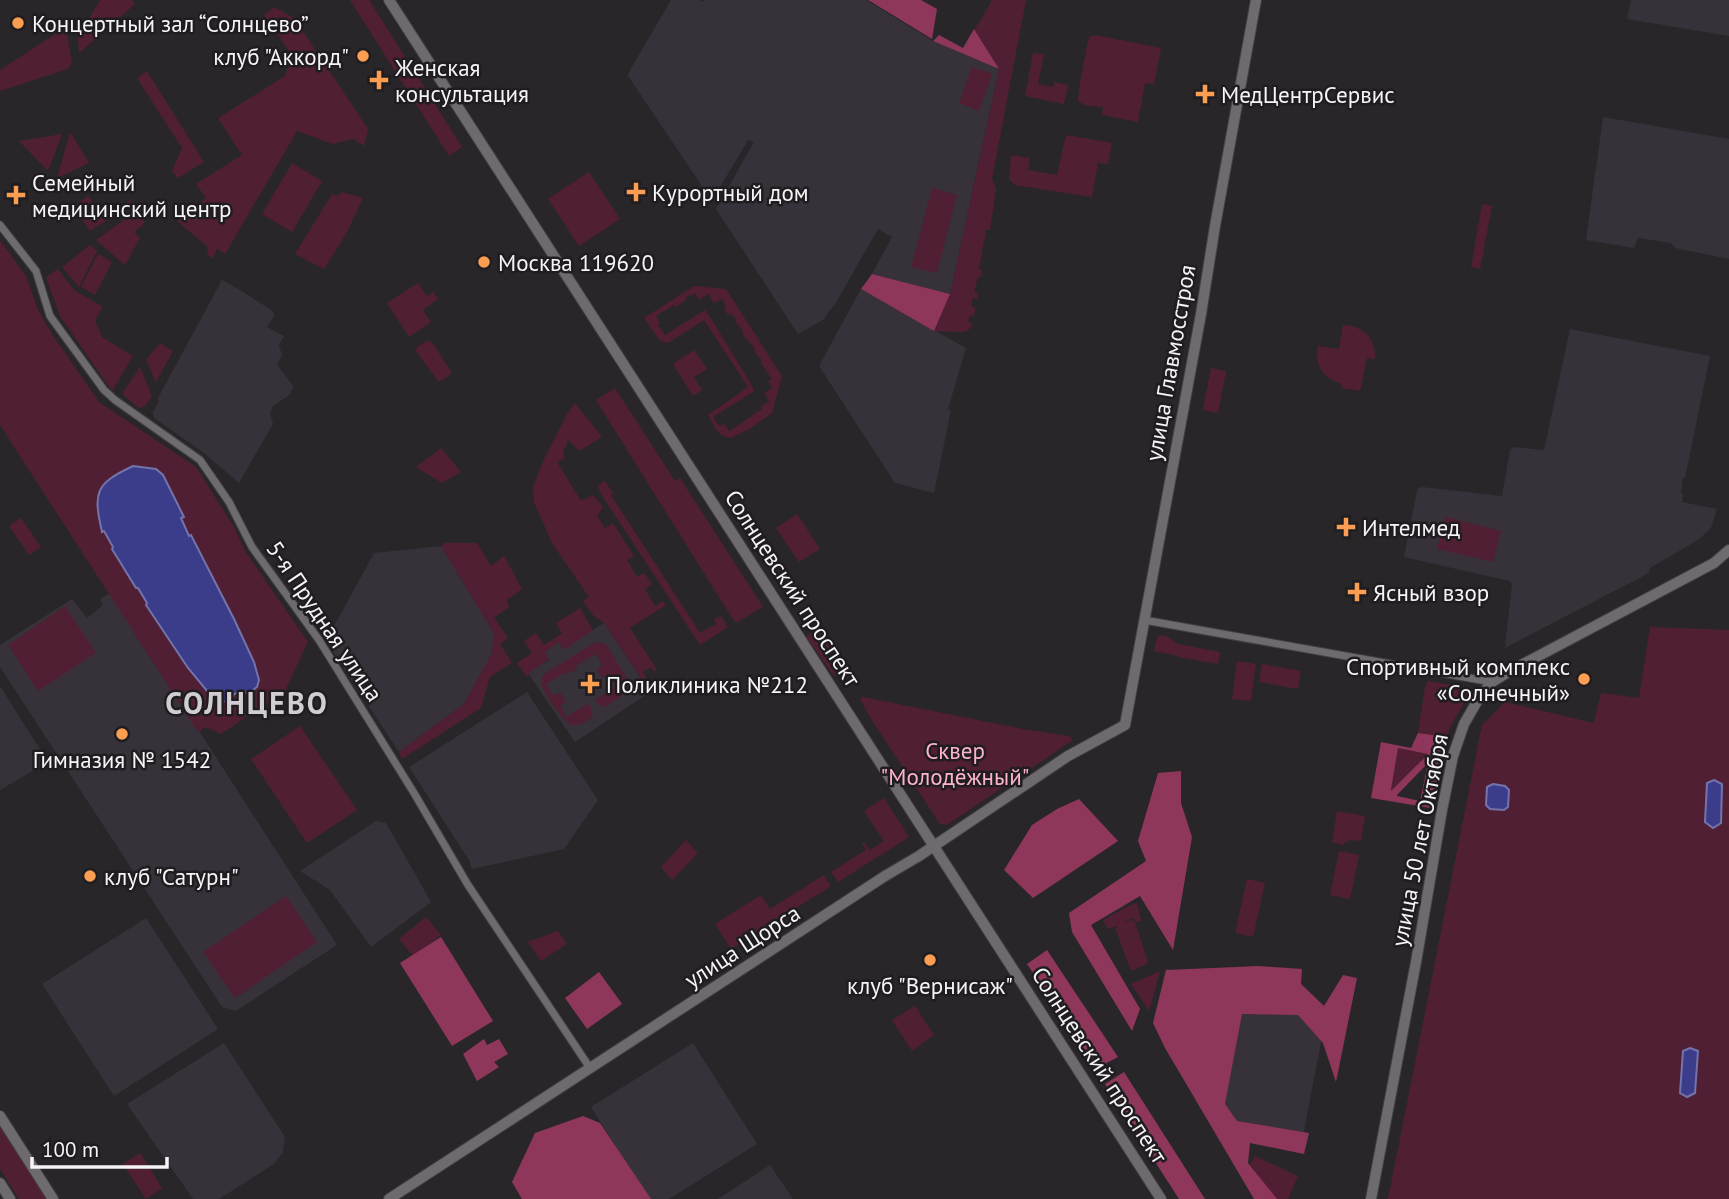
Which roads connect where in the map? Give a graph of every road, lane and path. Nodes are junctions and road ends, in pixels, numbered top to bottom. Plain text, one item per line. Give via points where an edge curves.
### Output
1 (389, 0) edge
2 (1256, 0) edge
3 (0, 225) edge
4 (1729, 550) edge
5 (1144, 620) junction
6 (1492, 682) junction
7 (1119, 730) joint
8 (934, 845) junction
9 (590, 1069) junction
10 (0, 1116) edge
11 (0, 1183) edge
12 (10, 1199) edge
13 (53, 1199) edge
14 (389, 1199) edge
15 (1161, 1199) edge
16 (1371, 1199) edge

1 - 8 street, Солнцевский проспект
2 - 5 street, улица Главмосстроя
3 - 9 street, 5-я Прудная улица via 36,271 50,316 104,390 200,460 252,547 319,640 468,885
4 - 6 street, улица 50 лет Октября via 1714,563
5 - 6 street
5 - 7 street, улица Главмосстроя via 1126,723
6 - 16 street, улица 50 лет Октября via 1464,724 1448,781
7 - 8 street, улица Щорса via 1074,752
8 - 9 street, улица Щорса
8 - 15 street, Солнцевский проспект
9 - 14 street, улица Щорса
10 - 13 street
11 - 12 street

